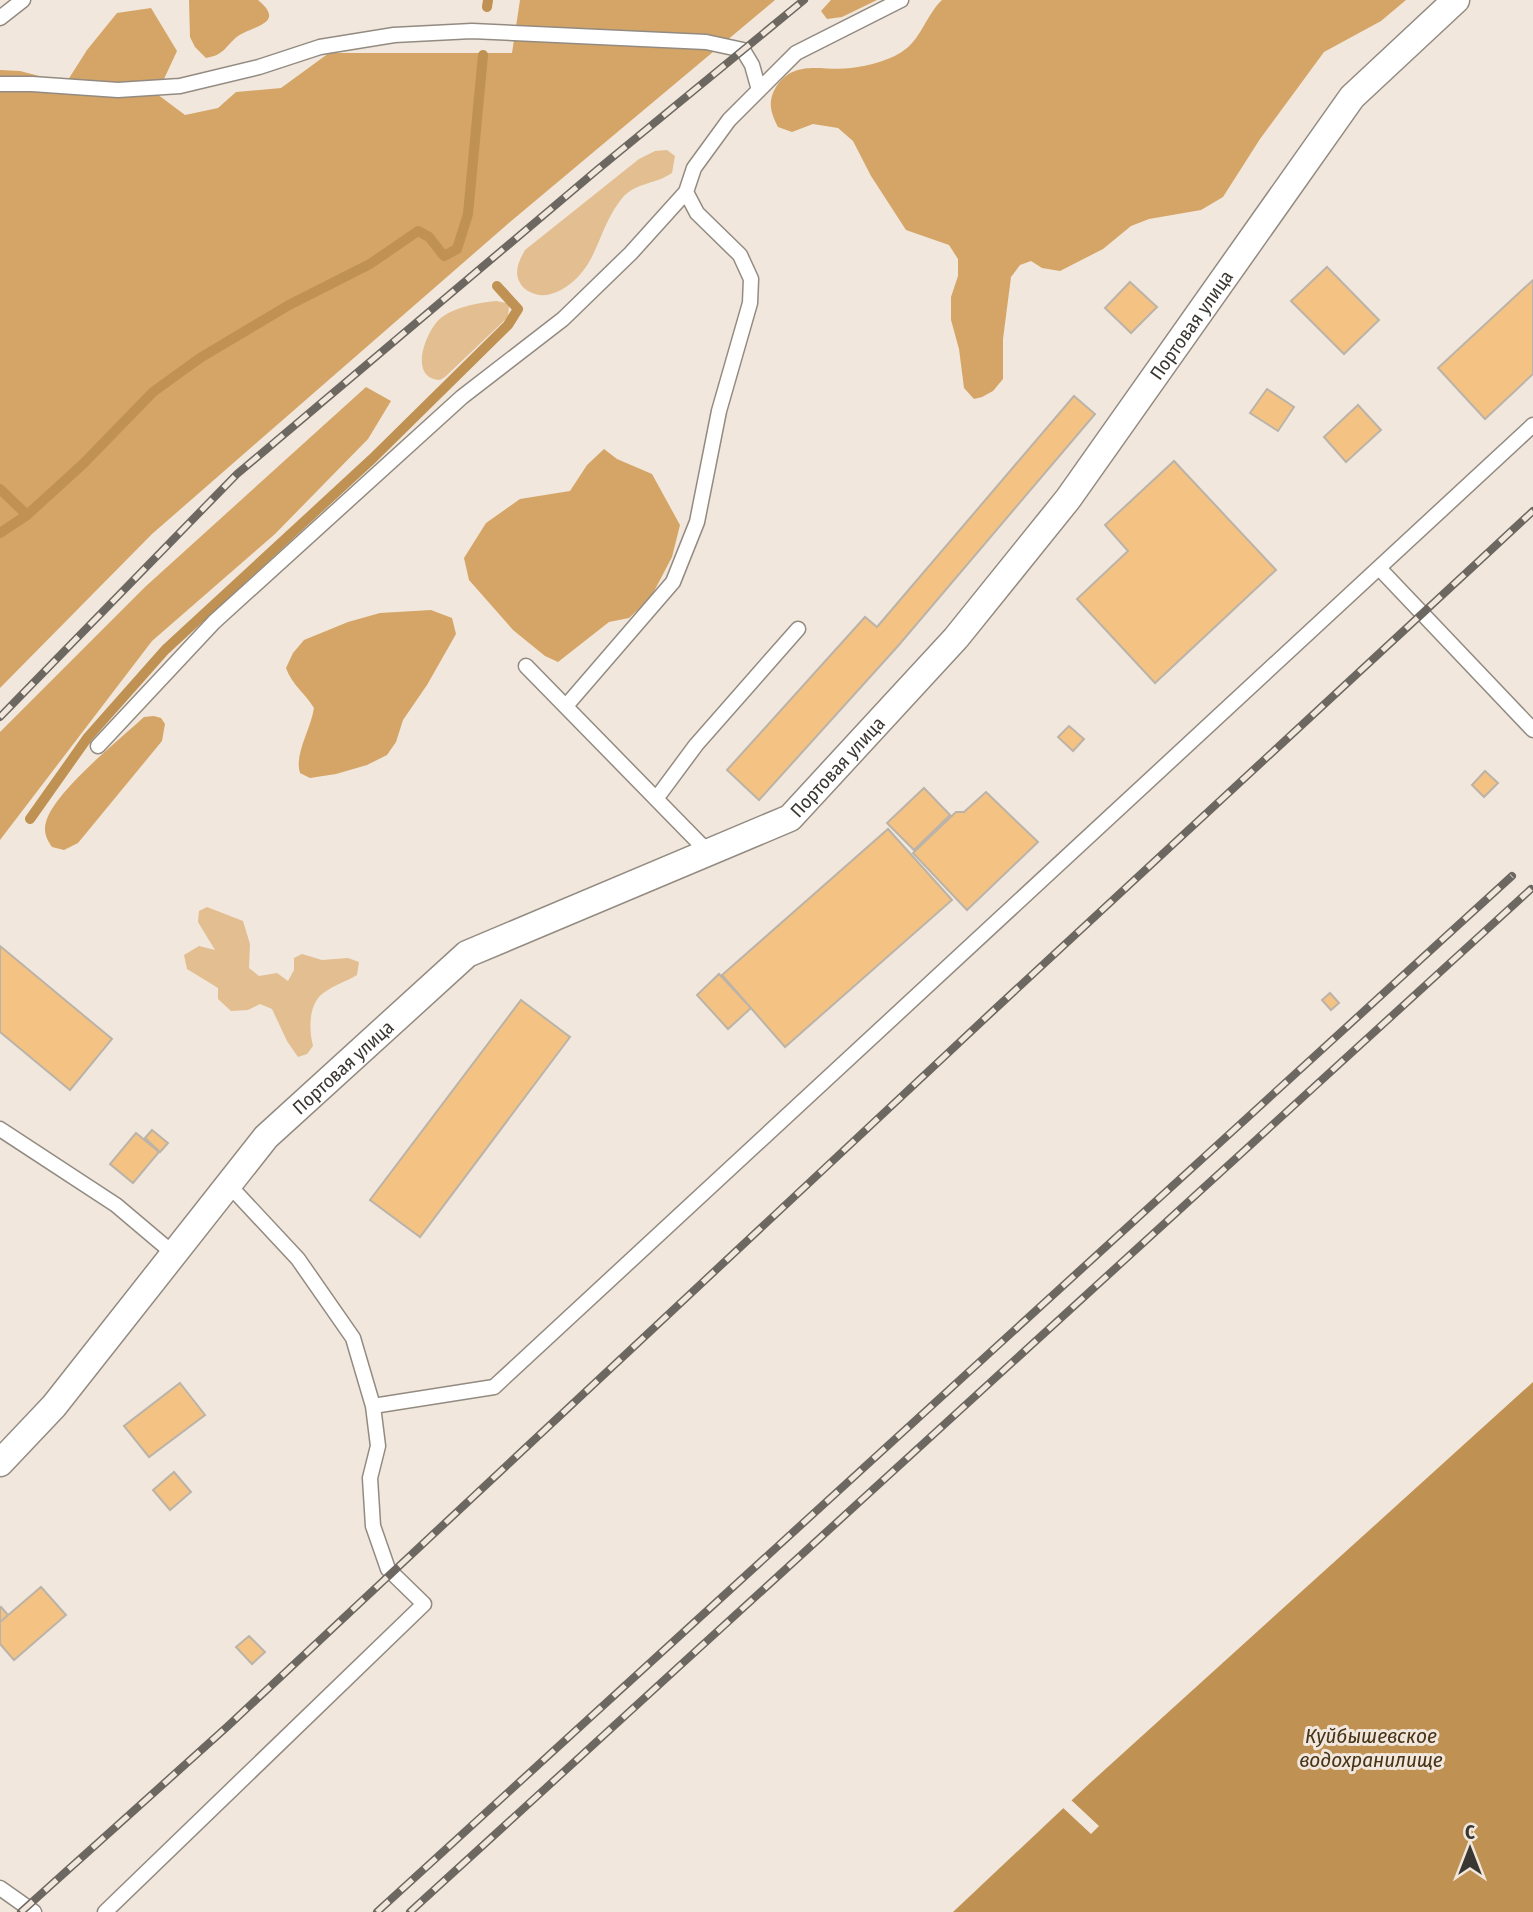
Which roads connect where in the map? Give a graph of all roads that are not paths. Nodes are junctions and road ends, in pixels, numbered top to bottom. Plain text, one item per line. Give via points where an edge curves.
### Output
1 (23, 0) edge
2 (901, 0) edge
3 (1456, 0) edge
4 (0, 18) edge
5 (0, 85) edge
6 (759, 90) junction
7 (686, 192) junction
8 (1533, 425) edge
9 (1379, 568) junction
10 (798, 629) dead end
11 (526, 666) dead end
12 (566, 706) junction
13 (1533, 730) edge
14 (98, 746) dead end
15 (656, 799) junction
16 (709, 852) junction
17 (0, 1129) edge
18 (228, 1184) junction
19 (174, 1254) junction
20 (373, 1406) junction
21 (0, 1463) edge
22 (0, 1888) edge
23 (34, 1912) edge
24 (105, 1912) edge

1 - 4 lane
2 - 6 lane via 796,52
3 - 16 street, Портовая улица via 1352,97 1068,499 956,638 790,818
5 - 6 lane via 118,90 180,86 320,47 394,35 472,31 706,42 743,50
6 - 7 lane via 729,120 694,167
7 - 12 lane via 697,214 740,255 751,279 750,303 719,411 697,522 673,582
7 - 14 lane via 563,319 462,397 214,622
8 - 9 lane
9 - 13 lane
9 - 20 lane via 494,1387
10 - 15 lane via 696,745
11 - 12 lane
12 - 15 lane
15 - 16 lane
16 - 18 street, Портовая улица via 467,954 266,1137
17 - 19 lane via 116,1205
18 - 19 street, Портовая улица
18 - 20 lane via 298,1259 353,1338
19 - 21 street, Портовая улица via 54,1406
20 - 24 lane via 378,1446 370,1478 373,1526 388,1569 424,1604
22 - 23 lane

